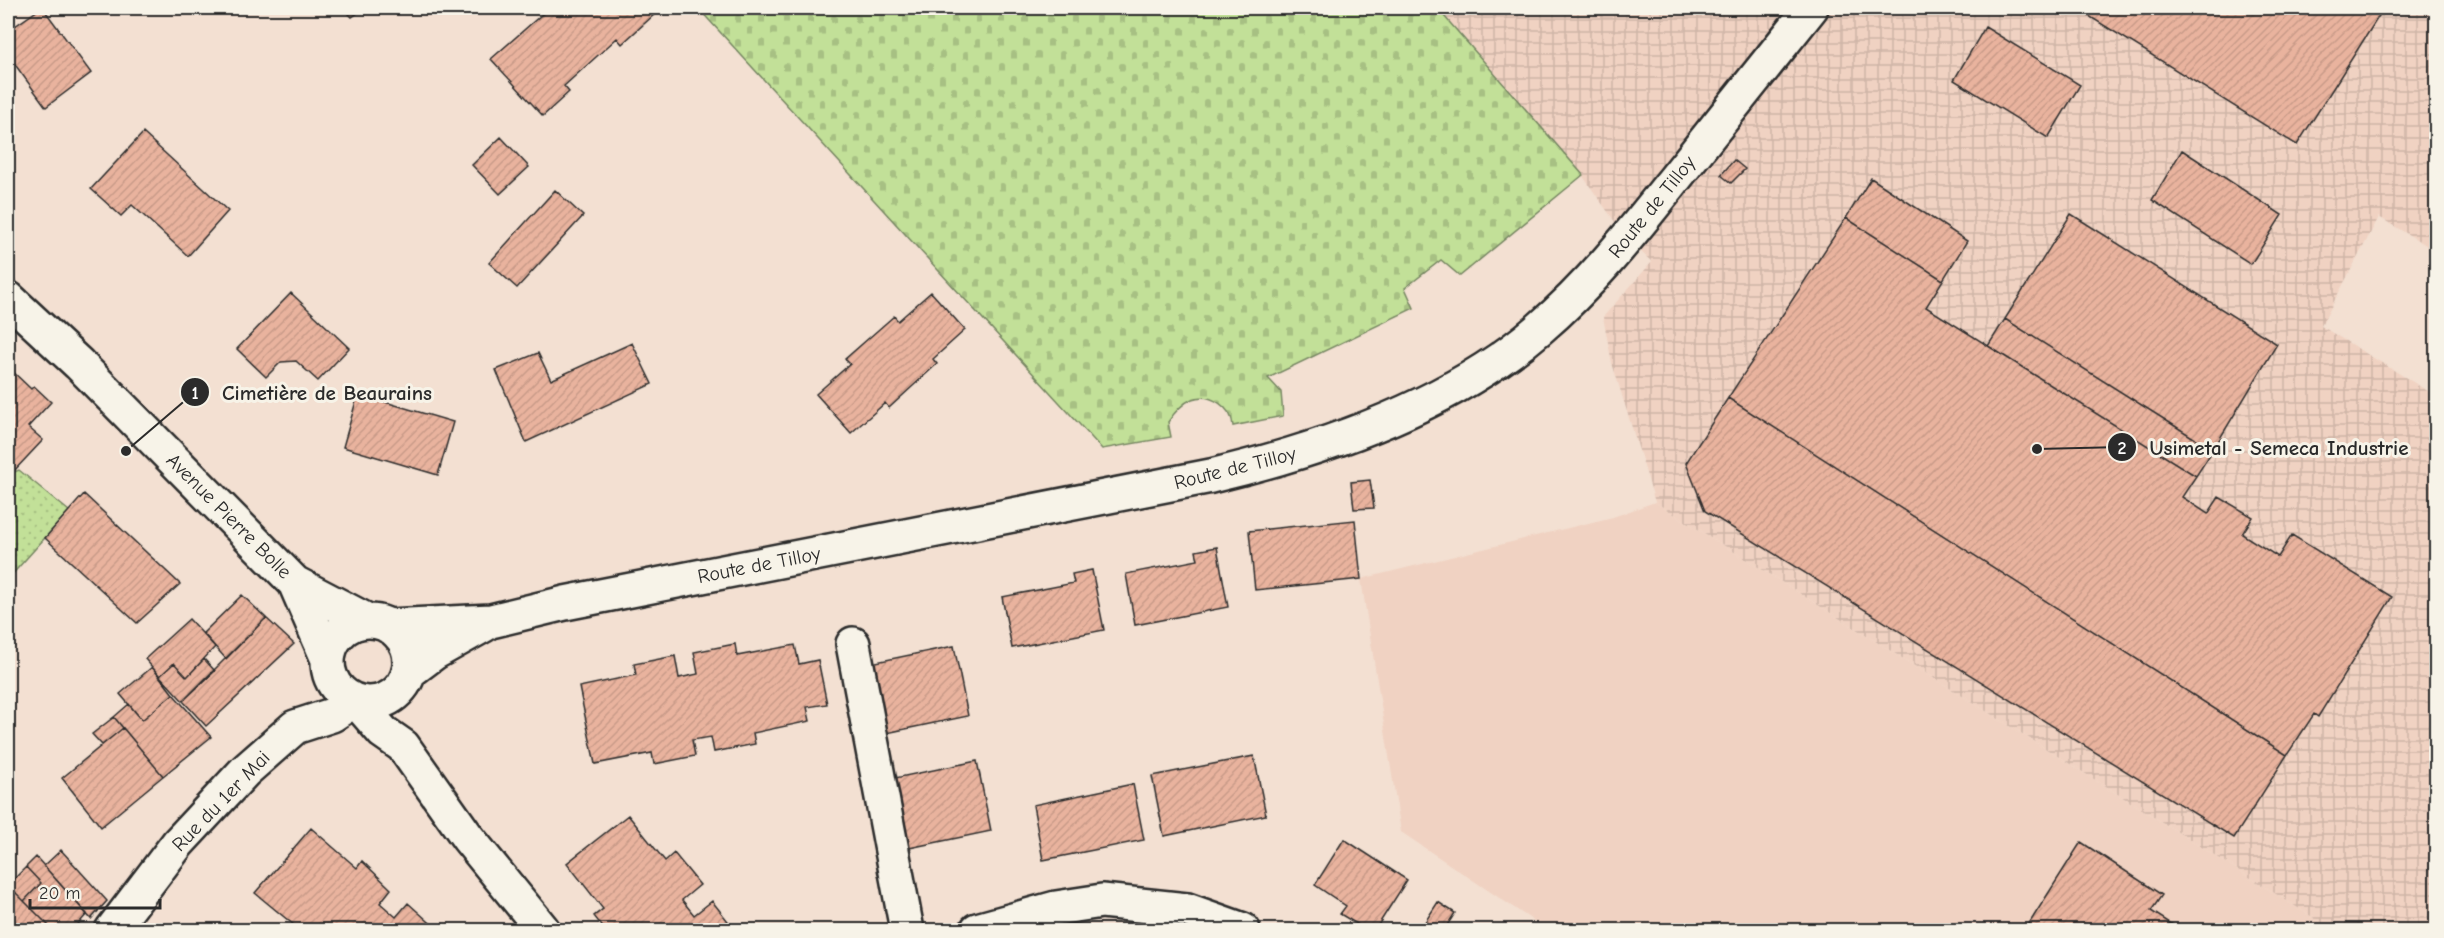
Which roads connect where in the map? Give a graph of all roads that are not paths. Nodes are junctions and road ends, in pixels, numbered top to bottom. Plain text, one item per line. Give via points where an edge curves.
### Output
1 (1811, 8) edge
2 (8, 298) edge
3 (295, 583) junction
4 (491, 621) junction
5 (377, 623) junction
6 (853, 644) dead end
7 (327, 657) junction
8 (407, 678) junction
9 (356, 702) junction
10 (403, 746) junction
11 (112, 930) edge
12 (543, 930) edge
13 (907, 930) edge
14 (977, 930) edge
15 (1243, 930) edge

1 - 4 street, Route de Tilloy via 1593,278 1539,330 1432,400 1310,449 1230,472 565,603
2 - 3 street, Avenue Pierre Bolle via 79,364
3 - 5 street, Avenue Pierre Bolle
3 - 7 street, Avenue Pierre Bolle
4 - 5 street, Route de Tilloy
4 - 8 street, Route de Tilloy via 434,653
5 - 7 street via 347,627 334,640
5 - 8 street via 402,637 410,653
6 - 13 street
7 - 9 street via 336,688
8 - 9 street via 391,697 375,703
8 - 10 street
9 - 10 street via 383,732
9 - 11 street, Rue du 1er Mai via 295,727 244,771 178,843
10 - 12 street via 468,838
14 - 15 street via 1056,908 1102,901 1187,910

